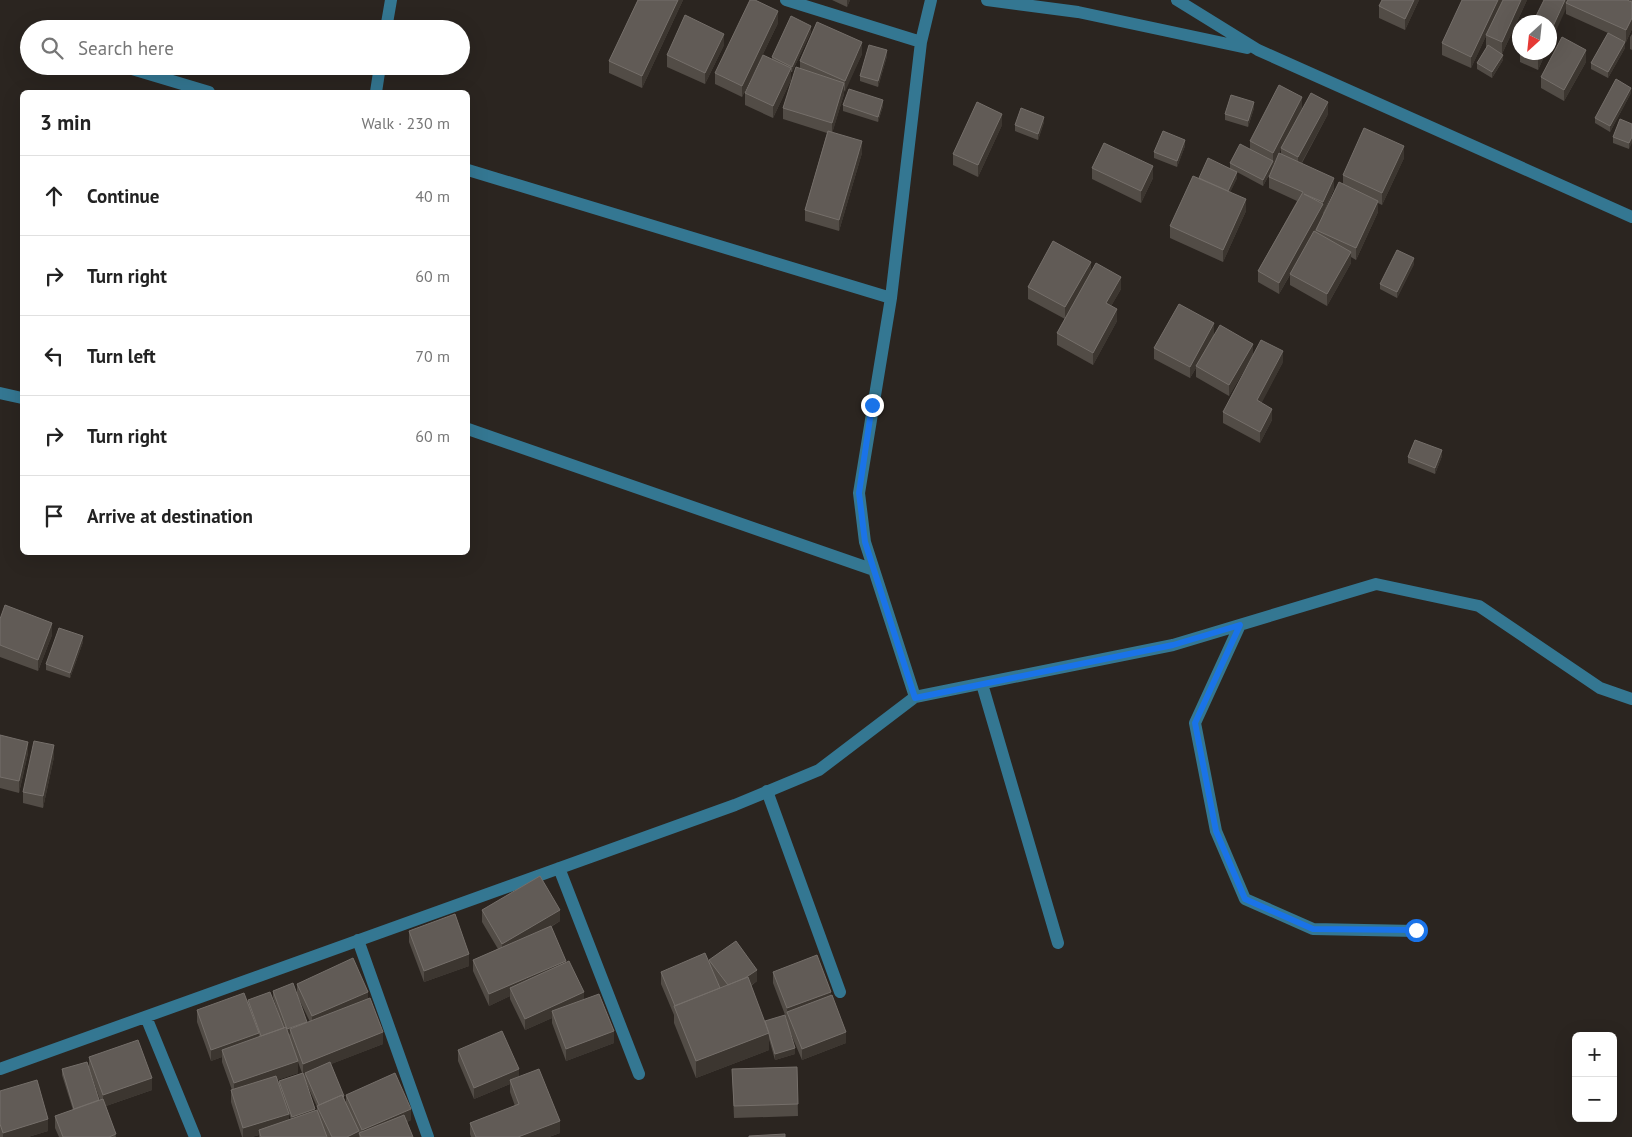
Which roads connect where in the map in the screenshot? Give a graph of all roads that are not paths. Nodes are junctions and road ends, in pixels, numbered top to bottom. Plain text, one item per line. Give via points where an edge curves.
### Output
1 (391, 0) edge
2 (786, 0) edge
3 (931, 0) edge
4 (987, 0) edge
5 (1177, 0) edge
6 (388, 20) edge
7 (921, 42) junction
8 (1258, 50) junction
9 (152, 75) edge
10 (379, 75) edge
11 (202, 90) edge
12 (376, 90) edge
13 (470, 171) edge
14 (1632, 217) edge
15 (891, 298) junction
16 (0, 392) edge
17 (20, 397) edge
18 (470, 430) edge
19 (874, 570) junction
20 (1240, 625) junction
21 (982, 684) junction
22 (915, 698) junction
23 (1632, 699) edge
24 (767, 791) junction
25 (559, 868) junction
26 (1416, 930) dead end
27 (358, 940) junction
28 (1058, 943) dead end
29 (840, 992) dead end
30 (146, 1017) junction
31 (0, 1069) edge
32 (639, 1074) dead end
33 (195, 1137) edge
34 (428, 1137) edge

1 - 6 street
2 - 7 street
3 - 7 street
4 - 8 street via 1078,12
5 - 8 street
7 - 15 street
8 - 14 street
9 - 11 street
10 - 12 street
13 - 15 street
15 - 19 street via 859,493 865,542
16 - 17 street
18 - 19 street
19 - 22 street
20 - 21 street via 1173,645
20 - 23 street via 1376,584 1478,606 1600,688
20 - 26 street via 1195,723 1216,831 1245,899 1313,929
21 - 22 street
21 - 28 street
22 - 24 street via 819,770
24 - 25 street
24 - 29 street
25 - 27 street
25 - 32 street
27 - 30 street
27 - 34 street
30 - 31 street
30 - 33 street

